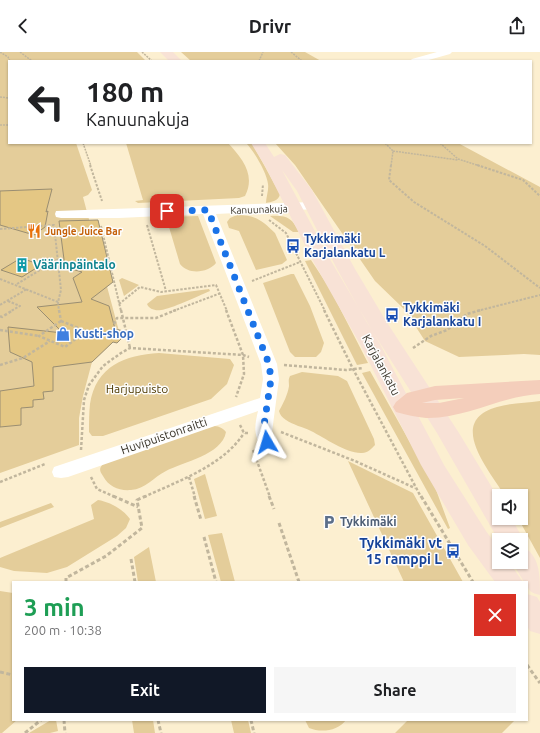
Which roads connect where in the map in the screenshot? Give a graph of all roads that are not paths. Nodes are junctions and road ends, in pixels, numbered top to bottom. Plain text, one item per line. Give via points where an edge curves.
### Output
1 (166, 52) edge
2 (447, 52) edge
3 (175, 60) edge
4 (419, 60) edge
5 (259, 144) edge
6 (268, 144) edge
7 (303, 207) junction
8 (208, 210) junction
9 (61, 214) dead end
10 (539, 387) edge
11 (268, 401) junction
12 (428, 403) junction
13 (404, 407) junction
14 (272, 437) road end
15 (61, 472) dead end
16 (508, 533) edge
17 (524, 569) edge
18 (509, 581) edge
19 (528, 581) edge
20 (528, 583) edge
21 (534, 606) edge

1 - 3 main road
2 - 4 street
5 - 7 main road, Karjalankatu
6 - 7 main road, Karjalankatu via 291,173
7 - 8 street, Kanuunakuja
7 - 12 main road, Karjalankatu via 349,275
7 - 13 main road, Karjalankatu via 316,249
8 - 9 street, Kanuunakuja
8 - 11 street via 269,364 271,379
10 - 12 highway via 460,407
11 - 14 street via 263,432
11 - 15 street, Huvipuistonraitti
12 - 13 highway via 417,410
12 - 16 main road, Karjalankatu
13 - 18 main road, Karjalankatu via 433,465 477,538
17 - 19 main road
20 - 21 main road

